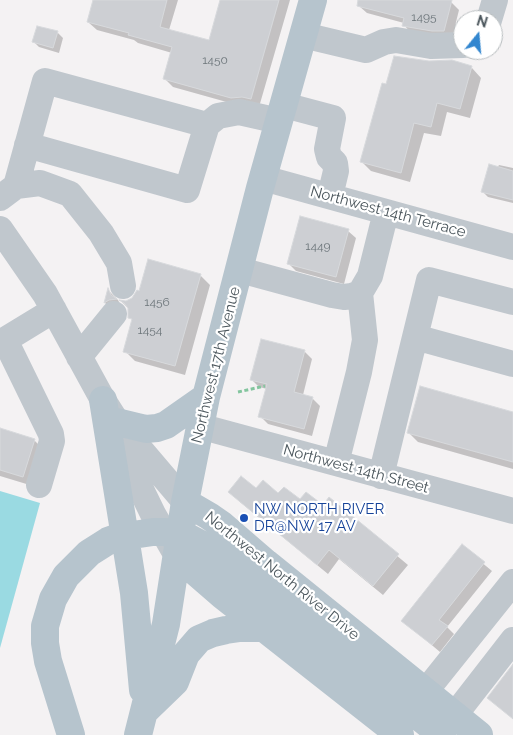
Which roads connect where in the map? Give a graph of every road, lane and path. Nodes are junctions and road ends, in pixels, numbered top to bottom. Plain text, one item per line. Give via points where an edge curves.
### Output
1 (313, 0) edge
2 (303, 35) junction
3 (453, 45) edge
4 (281, 113) junction
5 (206, 125) junction
6 (27, 145) junction
7 (263, 178) junction
8 (19, 189) edge
9 (330, 196) junction
10 (386, 212) junction
11 (0, 229) edge
12 (513, 247) edge
13 (240, 270) junction
14 (123, 286) dead end
15 (360, 293) junction
16 (513, 302) edge
17 (54, 310) junction
18 (114, 314) dead end
19 (415, 337) junction
20 (79, 357) junction
21 (513, 364) edge
22 (265, 386) dead end
23 (238, 392) dead end
24 (206, 397) junction
25 (110, 411) junction
26 (199, 426) junction
27 (336, 463) junction
28 (382, 476) junction
29 (38, 485) dead end
30 (185, 502) junction
31 (513, 511) edge
32 (177, 556) junction
33 (513, 582) edge
34 (266, 628) junction
35 (513, 640) edge
36 (425, 692) junction
37 (141, 723) edge
38 (448, 725) edge
39 (71, 735) edge
40 (400, 735) edge
41 (479, 735) edge

1 - 2 main road, Northwest 17th Avenue
2 - 3 street via 366,50 396,40 431,46
2 - 4 main road, Northwest 17th Avenue
4 - 5 street via 239,112 218,116
4 - 7 main road, Northwest 17th Avenue
4 - 9 street via 334,118 327,149 336,171
5 - 6 street via 45,81
5 - 6 street via 187,190
6 - 8 street
7 - 9 street, Northwest 14th Terrace
7 - 13 main road, Northwest 17th Avenue
8 - 14 street via 70,194 101,233 119,263
9 - 10 street, Northwest 14th Terrace
10 - 12 street, Northwest 14th Terrace
10 - 15 street via 370,276
11 - 17 street, Northwest North River Drive
13 - 15 street via 332,295 344,297
13 - 24 main road, Northwest 17th Avenue
15 - 27 street via 364,347
16 - 19 street via 429,280
17 - 20 street, Northwest North River Drive
17 - 29 street via 4,340 51,434 52,441
18 - 20 street
19 - 21 street
19 - 28 street
20 - 25 street, Northwest North River Drive
22 - 23 path
24 - 25 main road via 157,428 146,429
24 - 26 main road, Northwest 17th Avenue
25 - 30 street, Northwest North River Drive
25 - 32 street, Northwest North River Drive via 134,477
25 - 37 main road via 134,593
26 - 27 street, Northwest 14th Street
26 - 30 main road, Northwest 17th Avenue
27 - 28 street, Northwest 14th Street
28 - 31 street, Northwest 14th Street
30 - 32 main road, Northwest 17th Avenue
30 - 36 main road, Northwest North River Drive via 222,525
32 - 34 main road, Northwest North River Drive
32 - 37 main road, Northwest 17th Avenue via 166,624
33 - 36 street
34 - 37 main road via 226,630 199,639 186,654 174,682
34 - 40 main road, Northwest North River Drive
35 - 38 street
36 - 38 main road, Northwest North River Drive
38 - 39 main road via 324,639 206,547 176,534 144,532 108,541 89,553 66,576 48,612 45,626 48,662
38 - 41 main road, Northwest North River Drive

